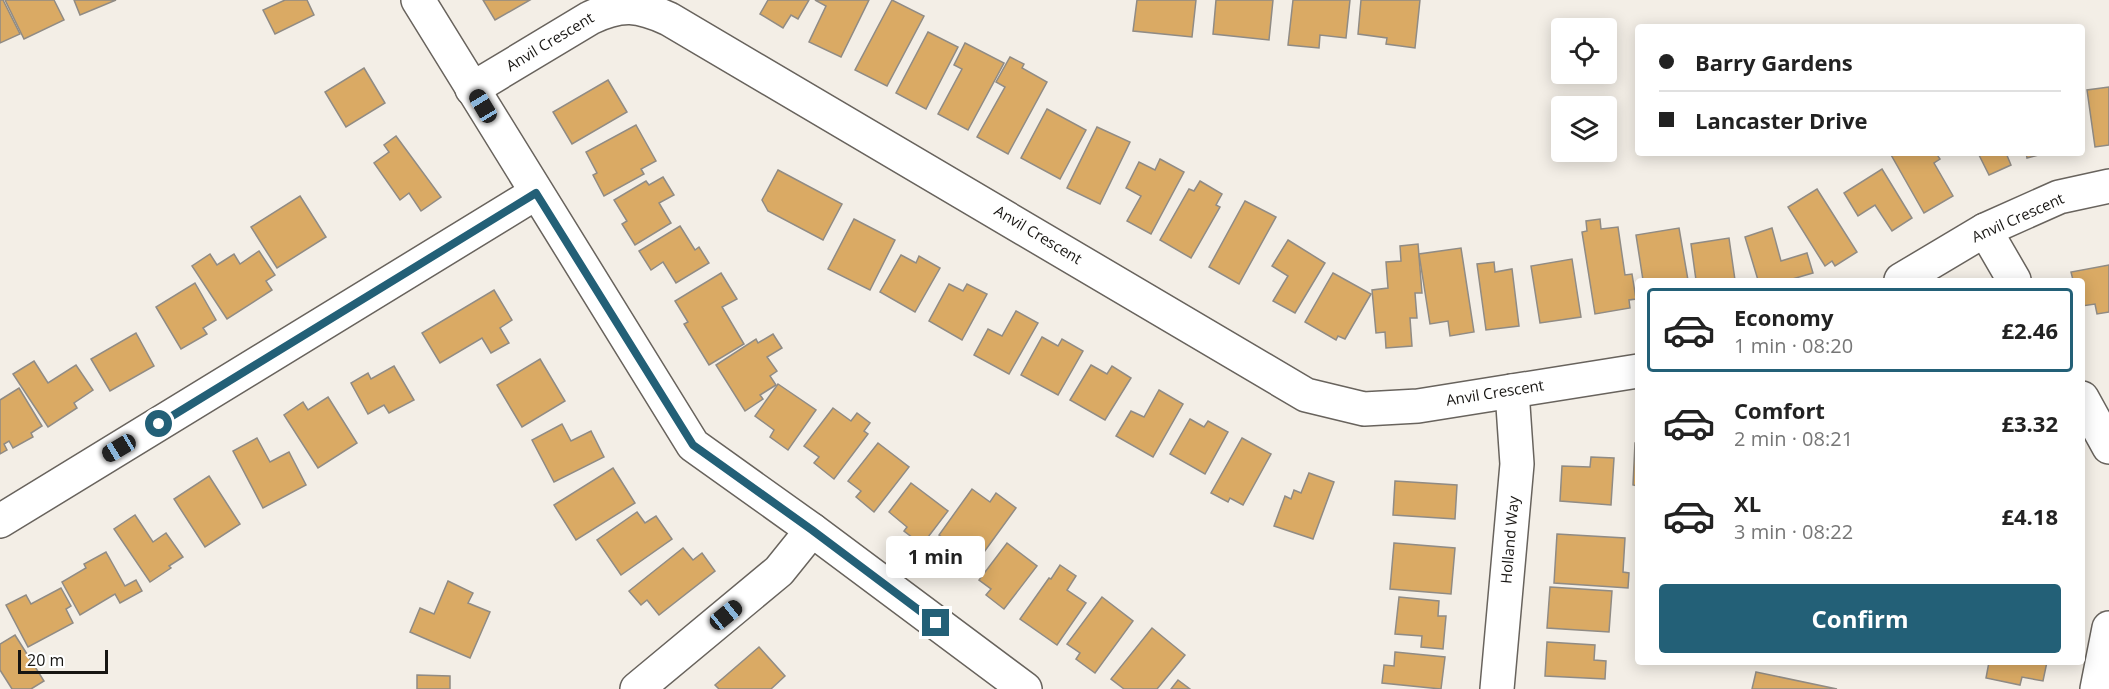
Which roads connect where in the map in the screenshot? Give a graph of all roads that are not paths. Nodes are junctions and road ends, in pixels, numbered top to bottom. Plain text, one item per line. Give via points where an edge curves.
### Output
1 (418, 0) edge
2 (472, 89) junction
3 (2109, 186) edge
4 (536, 193) junction
5 (1985, 230) junction
6 (1904, 278) edge
7 (2013, 278) edge
8 (1635, 371) edge
9 (1512, 391) junction
10 (2085, 403) edge
11 (2109, 447) edge
12 (0, 521) edge
13 (812, 530) junction
14 (2109, 628) edge
15 (637, 689) edge
16 (1025, 689) edge
17 (1497, 689) edge
18 (2097, 689) edge

1 - 2 street
2 - 4 street
2 - 9 street, Anvil Crescent via 608,9 629,6 650,10 1306,394 1364,409 1418,406
3 - 5 street, Anvil Crescent via 2059,197
4 - 12 street
4 - 13 street via 693,445
5 - 6 street, Anvil Crescent
5 - 7 street
8 - 9 street, Anvil Crescent
9 - 17 street, Holland Way via 1517,464
10 - 11 street
13 - 15 street via 779,571
13 - 16 street
14 - 18 street

